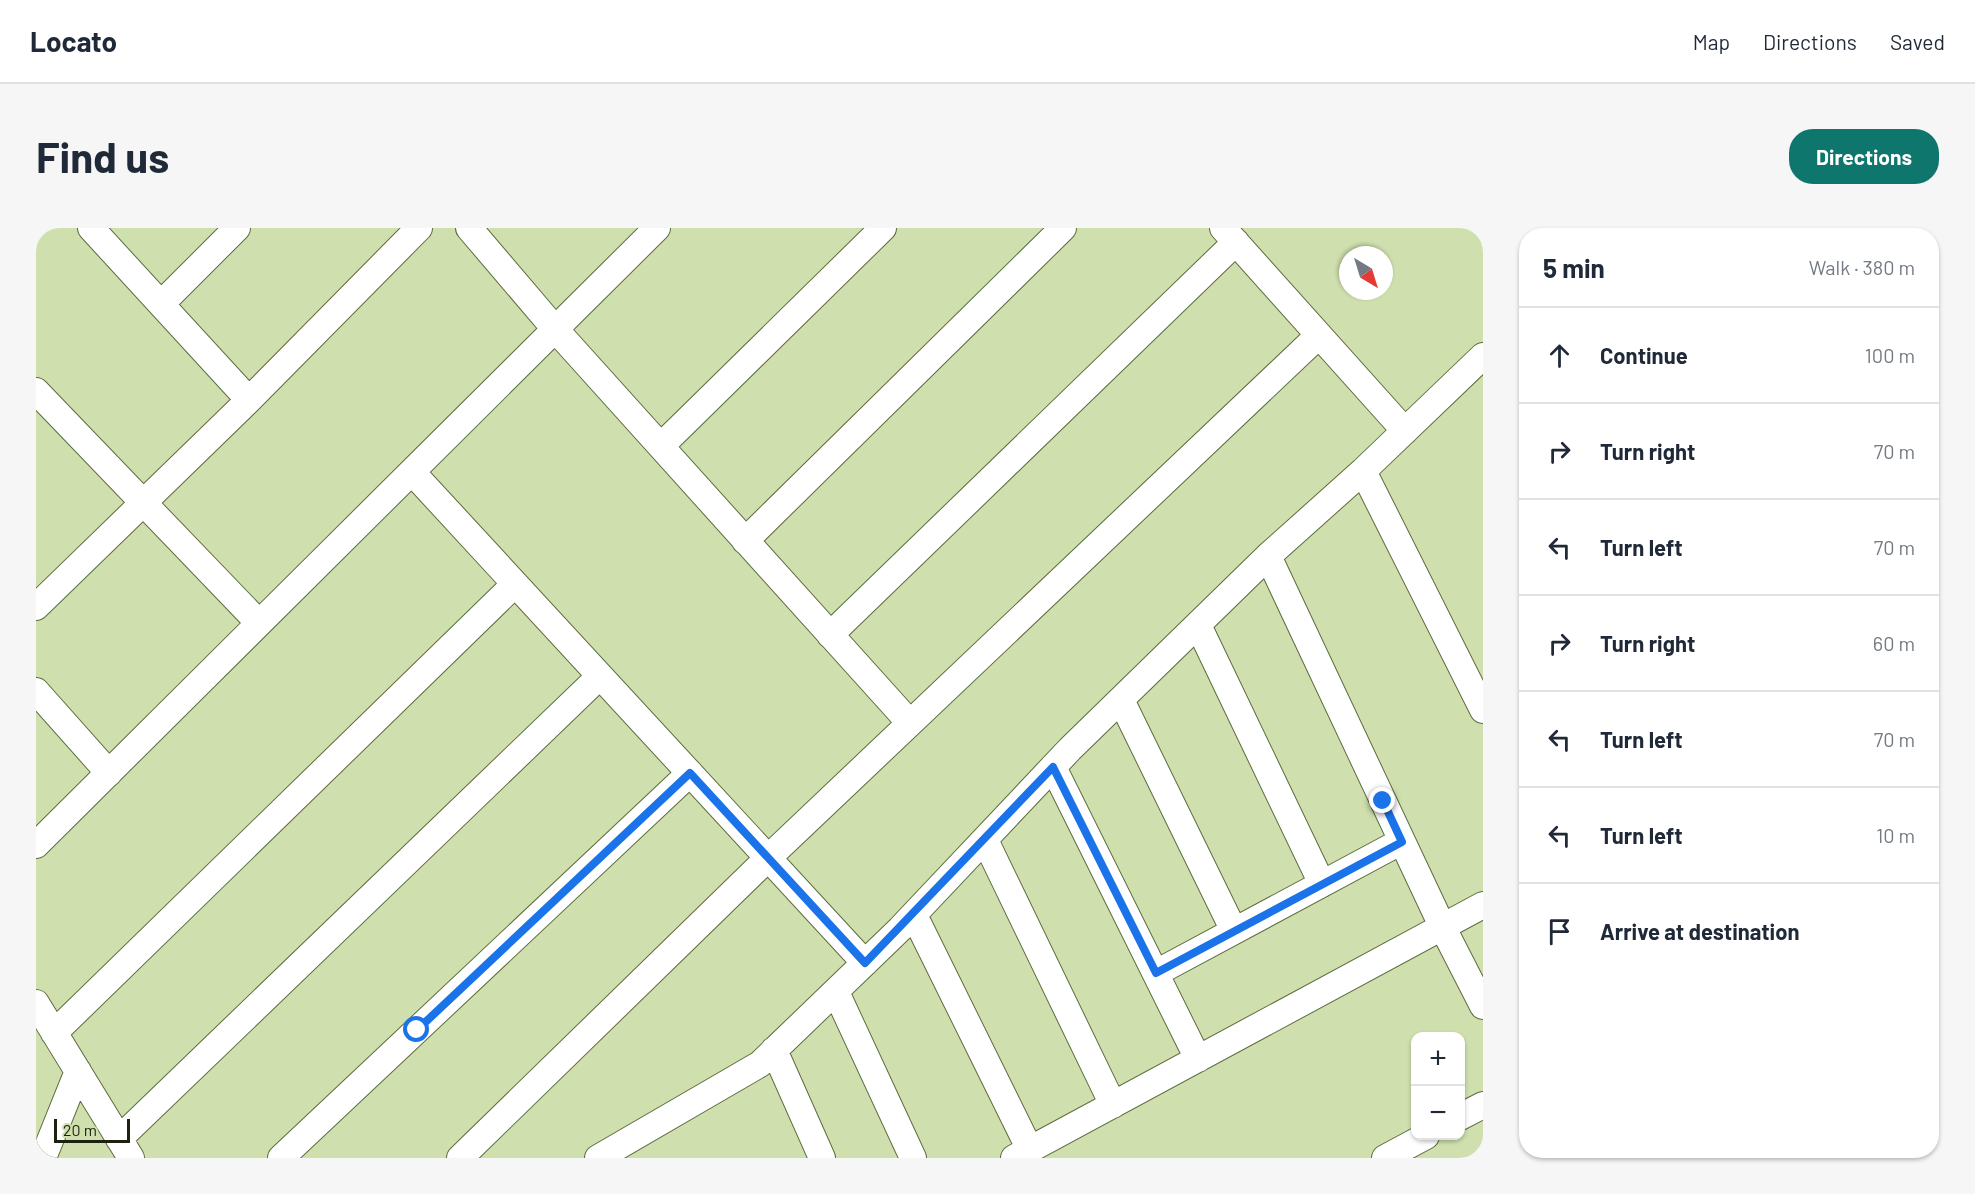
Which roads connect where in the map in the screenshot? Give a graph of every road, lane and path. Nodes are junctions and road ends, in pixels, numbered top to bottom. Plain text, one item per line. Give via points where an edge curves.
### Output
1 (91, 228) edge
2 (237, 228) edge
3 (419, 228) edge
4 (469, 228) edge
5 (657, 228) edge
6 (883, 228) edge
7 (1063, 228) edge
8 (1230, 235) edge
9 (161, 304) junction
10 (555, 329) junction
11 (1318, 336) junction
12 (1483, 356) edge
13 (36, 391) edge
14 (249, 400) junction
15 (1405, 431) junction
16 (661, 446) junction
17 (1363, 471) junction
18 (412, 472) junction
19 (144, 503) junction
20 (746, 541) junction
21 (1268, 556) junction
22 (515, 584) junction
23 (36, 607) edge
24 (259, 623) junction
25 (1198, 625) junction
26 (830, 635) junction
27 (600, 676) junction
28 (36, 691) edge
29 (1121, 700) junction
30 (1483, 710) edge
31 (910, 723) junction
32 (1053, 767) junction
33 (109, 773) junction
34 (690, 773) junction
35 (985, 840) junction
36 (1402, 842) junction
37 (36, 845) edge
38 (768, 858) junction
39 (1322, 884) junction
40 (1483, 905) edge
41 (914, 915) junction
42 (1442, 926) junction
43 (1233, 931) junction
44 (865, 963) junction
45 (1156, 973) junction
46 (836, 992) junction
47 (36, 1003) edge
48 (1483, 1006) edge
49 (54, 1033) junction
50 (774, 1050) junction
51 (1198, 1059) junction
52 (78, 1071) junction
53 (1113, 1104) junction
54 (1483, 1105) edge
55 (1465, 1115) edge
56 (1419, 1140) edge
57 (125, 1148) edge
58 (1022, 1154) edge
59 (43, 1158) edge
60 (281, 1158) edge
61 (460, 1158) edge
62 (598, 1158) edge
63 (822, 1158) edge
64 (913, 1158) edge
65 (1385, 1158) edge

1 - 9 street
2 - 9 street
3 - 14 street
4 - 10 street
5 - 10 street
6 - 16 street
7 - 20 street
8 - 11 street
8 - 26 street
9 - 14 street
10 - 16 street
10 - 18 street
11 - 15 street
11 - 31 street
12 - 15 street
13 - 19 street
14 - 19 street
15 - 17 street
16 - 20 street
17 - 21 street
17 - 30 street
18 - 22 street
18 - 24 street
19 - 23 street
19 - 24 street
20 - 26 street
21 - 25 street
21 - 36 street
22 - 27 street
22 - 49 street
24 - 33 street
25 - 29 street
25 - 39 street
26 - 31 street
27 - 34 street
27 - 57 street
28 - 33 street
29 - 32 street
29 - 43 street
31 - 38 street
32 - 35 street
32 - 45 street
33 - 37 street
34 - 38 street
34 - 60 street
35 - 41 street
35 - 53 street
36 - 39 street
36 - 42 street
38 - 44 street
38 - 61 street
39 - 43 street
40 - 42 street
41 - 44 street
41 - 58 street
42 - 48 street
42 - 51 street
43 - 45 street
44 - 46 street
45 - 51 street
46 - 50 street
46 - 64 street
47 - 49 street
49 - 52 street
50 - 62 street via 760,1064
50 - 63 street
51 - 53 street
52 - 57 street
52 - 59 street
53 - 58 street
54 - 55 street
56 - 65 street

